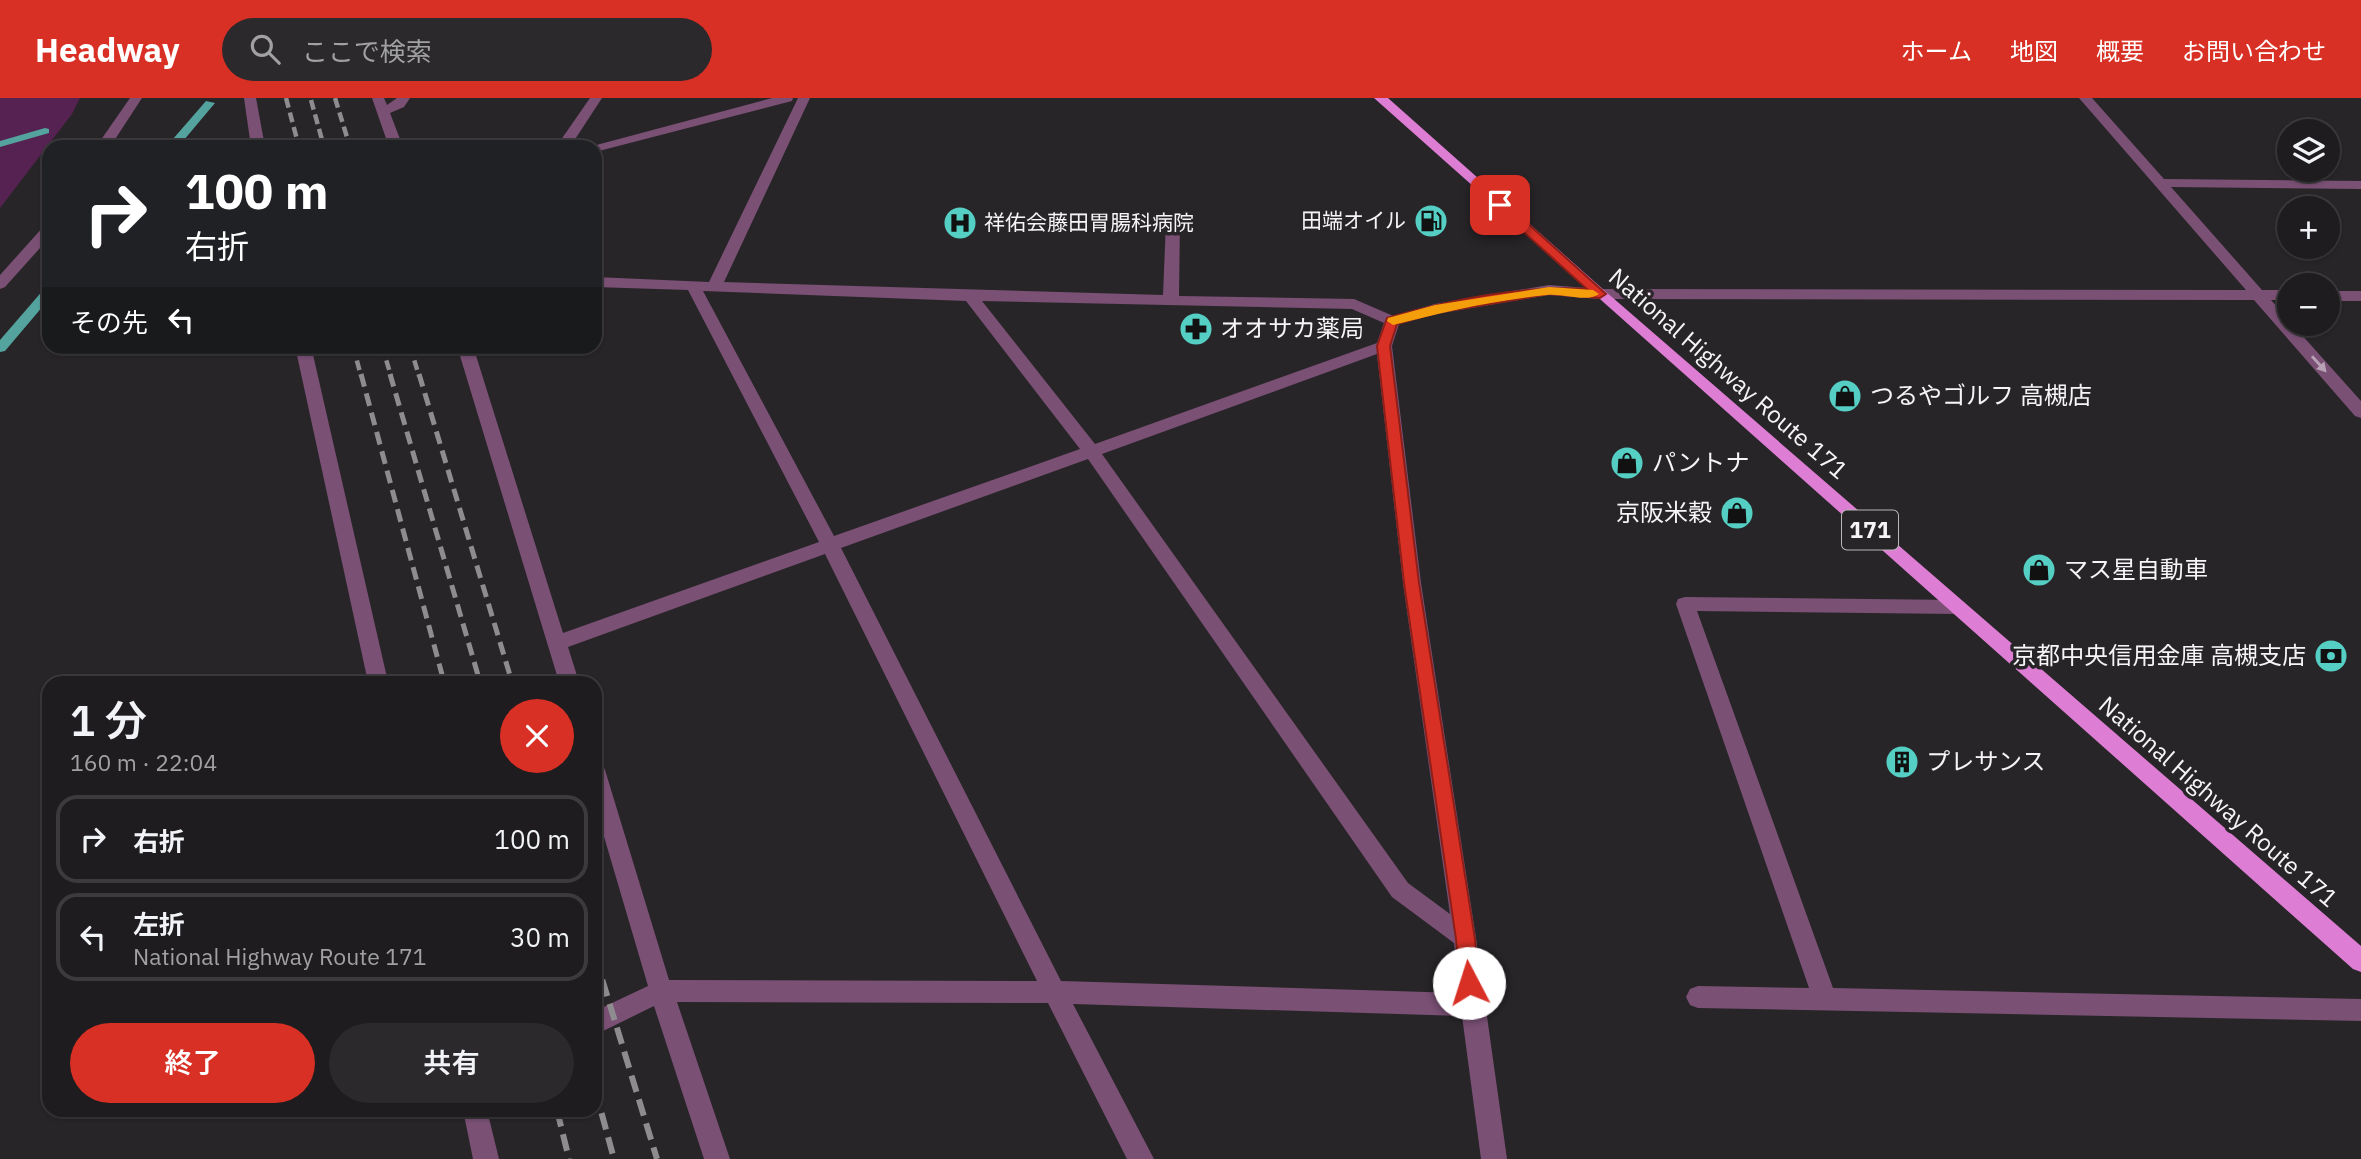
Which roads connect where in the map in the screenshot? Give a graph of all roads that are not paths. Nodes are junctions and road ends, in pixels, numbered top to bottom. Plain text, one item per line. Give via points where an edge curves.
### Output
1 (136, 98) edge
2 (250, 98) edge
3 (404, 98) edge
4 (596, 98) edge
5 (787, 98) edge
6 (804, 98) edge
7 (1380, 98) edge
8 (2085, 98) edge
9 (380, 105) edge
10 (108, 140) edge
11 (257, 140) edge
12 (393, 140) edge
13 (568, 140) edge
14 (602, 146) edge
15 (2159, 183) junction
16 (2361, 185) edge
17 (1173, 222) dead end
18 (42, 237) edge
19 (602, 282) edge
20 (0, 284) edge
21 (692, 286) junction
22 (714, 288) junction
23 (1600, 294) junction
24 (2257, 295) junction
25 (2277, 295) edge
26 (970, 296) junction
27 (2340, 296) edge
28 (2361, 296) edge
29 (1171, 299) junction
30 (1392, 321) junction
31 (1384, 346) junction
32 (305, 354) edge
33 (467, 354) edge
34 (2361, 412) edge
35 (1091, 451) junction
36 (831, 547) junction
37 (1957, 607) junction
38 (557, 643) junction
39 (377, 676) edge
40 (567, 676) edge
41 (602, 793) edge
42 (1465, 939) junction
43 (2361, 961) edge
44 (661, 991) junction
45 (1055, 992) junction
46 (1698, 997) dead end
47 (1825, 999) junction
48 (1472, 1005) junction
49 (2361, 1010) edge
50 (602, 1020) edge
51 (477, 1117) edge
52 (486, 1159) edge
53 (717, 1159) edge
54 (1141, 1159) edge
55 (1494, 1159) edge

1 - 10 street
2 - 11 street
3 - 9 street via 398,104
4 - 13 street
5 - 14 street
6 - 22 street
7 - 23 highway, National Highway Route 171 / 171
8 - 15 street
9 - 12 street
15 - 16 street
15 - 24 street
17 - 29 street
18 - 20 street
19 - 21 street
21 - 22 street
21 - 36 street
22 - 26 street
23 - 24 street
23 - 30 street via 1549,290
23 - 37 highway, National Highway Route 171 / 171
24 - 25 street
24 -> 34 street
26 - 29 street
26 - 35 street
27 - 28 street
29 - 30 street via 1353,304
30 - 31 street
31 - 35 street
31 - 42 street via 1412,583
32 - 39 street
33 - 38 street
35 - 36 street
35 - 42 street via 1399,890
36 - 38 street
36 - 45 street
37 - 43 highway, National Highway Route 171 / 171
37 - 47 street via 1685,604
38 - 40 street
41 - 44 street
42 - 48 street
44 - 45 street
44 - 50 street
44 - 53 street
45 - 48 street
45 - 54 street
46 - 47 street
47 - 49 street
48 - 55 street
51 - 52 street

